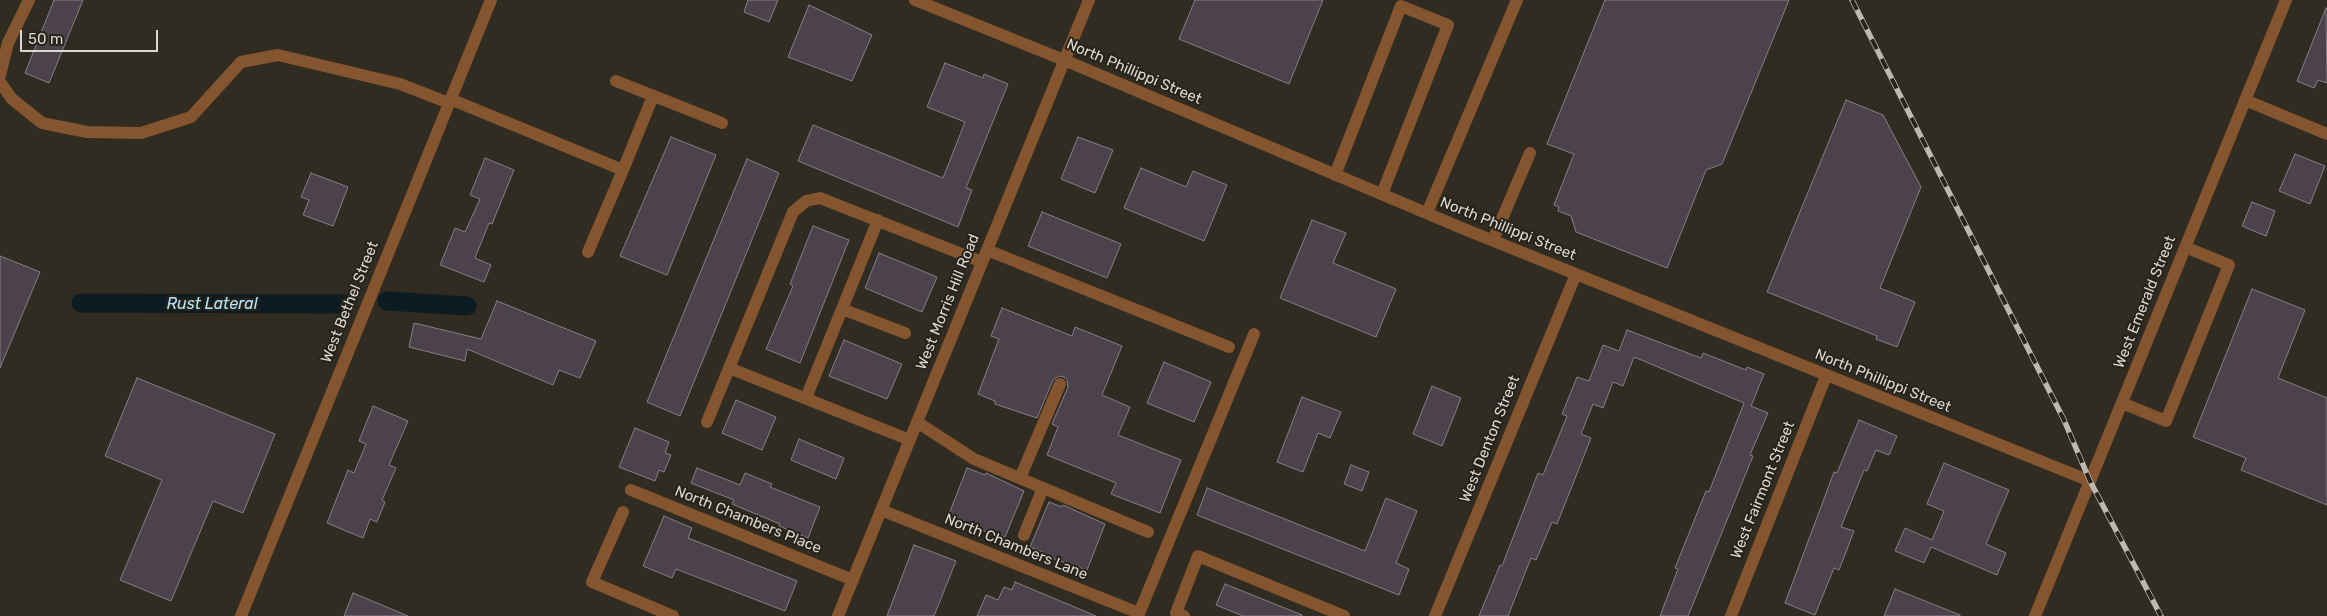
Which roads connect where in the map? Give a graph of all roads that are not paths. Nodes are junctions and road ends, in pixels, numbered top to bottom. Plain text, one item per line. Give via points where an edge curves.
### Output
1 (29, 0) edge
2 (491, 0) edge
3 (915, 0) edge
4 (1089, 0) edge
5 (1517, 0) edge
6 (2286, 0) edge
7 (1064, 60) junction
8 (0, 75) edge
9 (616, 81) dead end
10 (0, 82) edge
11 (653, 96) junction
12 (2245, 100) junction
13 (449, 101) junction
14 (722, 123) dead end
15 (2327, 134) edge
16 (1530, 153) dead end
17 (624, 170) junction
18 (1335, 175) junction
19 (1382, 194) junction
20 (1427, 213) junction
21 (878, 220) junction
22 (1493, 240) junction
23 (2185, 247) junction
24 (588, 252) dead end
25 (984, 256) junction
26 (1576, 274) junction
27 (842, 309) junction
28 (904, 333) dead end
29 (1254, 334) dead end
30 (1229, 347) dead end
31 (729, 368) junction
32 (1826, 376) junction
33 (1060, 384) dead end
34 (806, 398) junction
35 (2122, 403) junction
36 (707, 422) dead end
37 (917, 422) junction
38 (910, 440) junction
39 (1020, 478) junction
40 (2090, 481) junction
41 (1043, 488) junction
42 (631, 490) dead end
43 (881, 510) junction
44 (623, 512) dead end
45 (1148, 532) dead end
46 (1024, 535) dead end
47 (852, 580) junction
48 (1138, 615) edge
49 (241, 616) edge
50 (673, 616) edge
51 (838, 616) edge
52 (1184, 616) edge
53 (1344, 616) edge
54 (1435, 616) edge
55 (1731, 616) edge
56 (2035, 616) edge

1 - 8 street via 8,43
2 - 13 street, West Bethel Street
3 - 7 street, North Phillippi Street
4 - 7 street, West Morris Hill Road
5 - 20 street
6 - 12 street, West Emerald Street
7 - 18 street, North Phillippi Street
7 - 25 street, West Morris Hill Road
9 - 11 street
10 - 13 street via 12,99 42,123 87,132 141,133 191,117 241,62 278,55 400,84
11 - 14 street
11 - 17 street
12 - 15 street
12 - 23 street, West Emerald Street
13 - 17 street
13 - 49 street, West Bethel Street
16 - 22 street
17 - 24 street
18 - 19 street, North Phillippi Street
18 - 19 street via 1401,6 1448,25
19 - 20 street, North Phillippi Street
20 - 22 street, North Phillippi Street
21 - 25 street
21 - 27 street
21 - 31 street via 820,198 806,201 793,212
22 - 26 street, North Phillippi Street
23 - 35 street, West Emerald Street
23 - 35 street via 2229,265 2166,421
25 - 30 street
25 - 37 street, West Morris Hill Road
26 - 32 street, North Phillippi Street
26 - 54 street, West Denton Street
27 - 28 street
27 - 34 street
29 - 48 street
31 - 34 street
31 - 36 street
32 - 40 street, North Phillippi Street
32 - 55 street, West Fairmont Street
33 - 39 street
34 - 38 street
35 - 40 street, West Emerald Street
37 - 38 street, West Morris Hill Road
37 - 39 street via 974,459
38 - 43 street, West Morris Hill Road
39 - 41 street
40 - 56 street, West Emerald Street
41 - 45 street
41 - 46 street
42 - 47 street, North Chambers Place
43 - 47 street, West Morris Hill Road
43 - 48 street, North Chambers Lane
44 - 50 street via 592,582
47 - 51 street, West Morris Hill Road
52 - 53 street via 1176,613 1198,556

